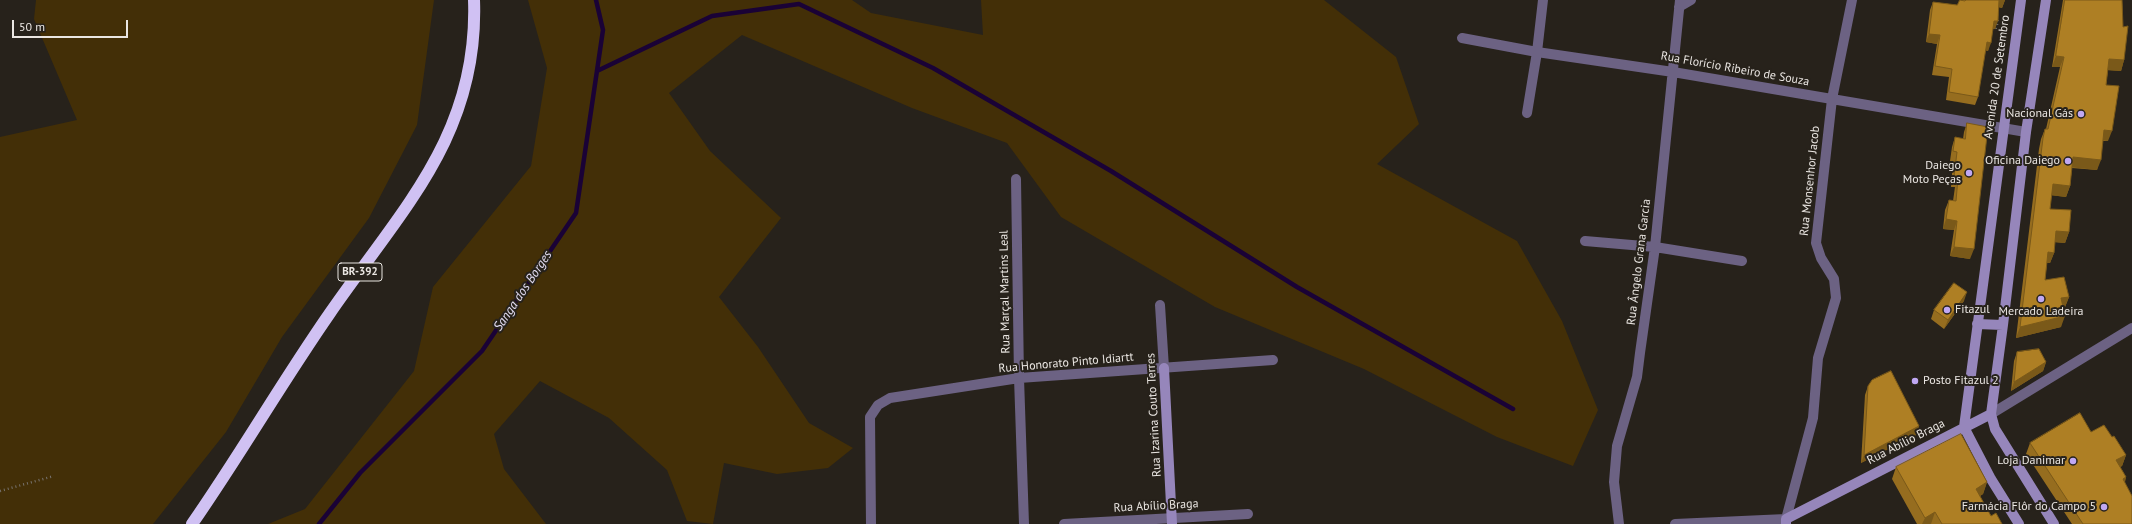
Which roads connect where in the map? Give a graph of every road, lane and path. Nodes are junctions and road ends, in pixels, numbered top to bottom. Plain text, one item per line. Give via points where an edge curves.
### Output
1 (474, 0) edge
2 (1543, 0) edge
3 (1691, 0) edge
4 (1852, 0) edge
5 (2021, 0) edge
6 (2046, 0) edge
7 (1680, 4) edge
8 (1993, 18) edge
9 (1996, 32) dead end
10 (1462, 38) dead end
11 (1537, 52) junction
12 (1674, 72) junction
13 (1832, 99) junction
14 (1527, 112) dead end
15 (2003, 128) junction
16 (2026, 132) junction
17 (1016, 179) dead end
18 (1585, 241) dead end
19 (1655, 247) junction
20 (1742, 260) dead end
21 (1160, 305) dead end
22 (1977, 324) junction
23 (2004, 325) junction
24 (2132, 328) edge
25 (1273, 360) dead end
26 (1164, 368) junction
27 (1019, 378) junction
28 (1990, 414) junction
29 (1964, 427) junction
30 (54, 476) dead end
31 (0, 491) edge
32 (1248, 514) dead end
33 (1172, 521) edge
34 (1786, 522) edge
35 (192, 524) edge
36 (871, 524) edge
37 (1024, 524) edge
38 (1064, 524) edge
39 (1619, 524) edge
40 (1675, 524) edge
41 (2019, 524) edge
42 (2054, 524) edge

1 - 35 highway, BR-392 via 473,46 466,81 448,138 432,168 389,234 331,312
2 - 11 street
3 - 7 street
4 - 13 street, Rua Monsenhor Jacob
5 - 15 main road, Avenida 20 de Setembro
6 - 16 main road
7 - 12 street, Rua Ângelo Grana Garcia
8 - 9 path via 1998,18
10 - 11 street, Rua Florício Ribeiro de Souza
11 - 12 street, Rua Florício Ribeiro de Souza
11 - 14 street
12 - 13 street, Rua Florício Ribeiro de Souza
12 - 19 street, Rua Ângelo Grana Garcia
13 - 15 street, Rua Florício Ribeiro de Souza
13 - 34 street, Rua Monsenhor Jacob via 1816,243 1821,258 1834,279 1836,298 1818,358 1813,418
15 - 16 street, Rua Florício Ribeiro de Souza
15 - 22 main road, Avenida 20 de Setembro
16 - 23 main road
17 - 27 street, Rua Marçal Martins Leal
18 - 19 street
19 - 20 street
19 - 39 street, Rua Ângelo Grana Garcia via 1636,377 1617,446 1614,482
21 - 26 street, Rua Izarina Couto Terres
22 - 23 main road
22 - 29 main road, Avenida 20 de Setembro
23 - 28 main road
24 - 28 street, Rua Abílio Braga
25 - 26 street, Rua Honorato Pinto Idiartt
26 - 27 street, Rua Honorato Pinto Idiartt
26 - 33 main road, Rua Izarina Couto Terres
27 - 36 street, Rua Honorato Pinto Idiartt via 890,398 878,405 870,417
27 - 37 street, Rua Marçal Martins Leal
28 - 29 main road, Rua Abílio Braga
28 - 42 main road via 1995,429
29 - 34 main road, Rua Abílio Braga
29 - 41 main road via 1991,479
30 - 31 path
32 - 33 street, Rua Abílio Braga
33 - 38 street, Rua Abílio Braga
34 - 40 street, Rua Abílio Braga

